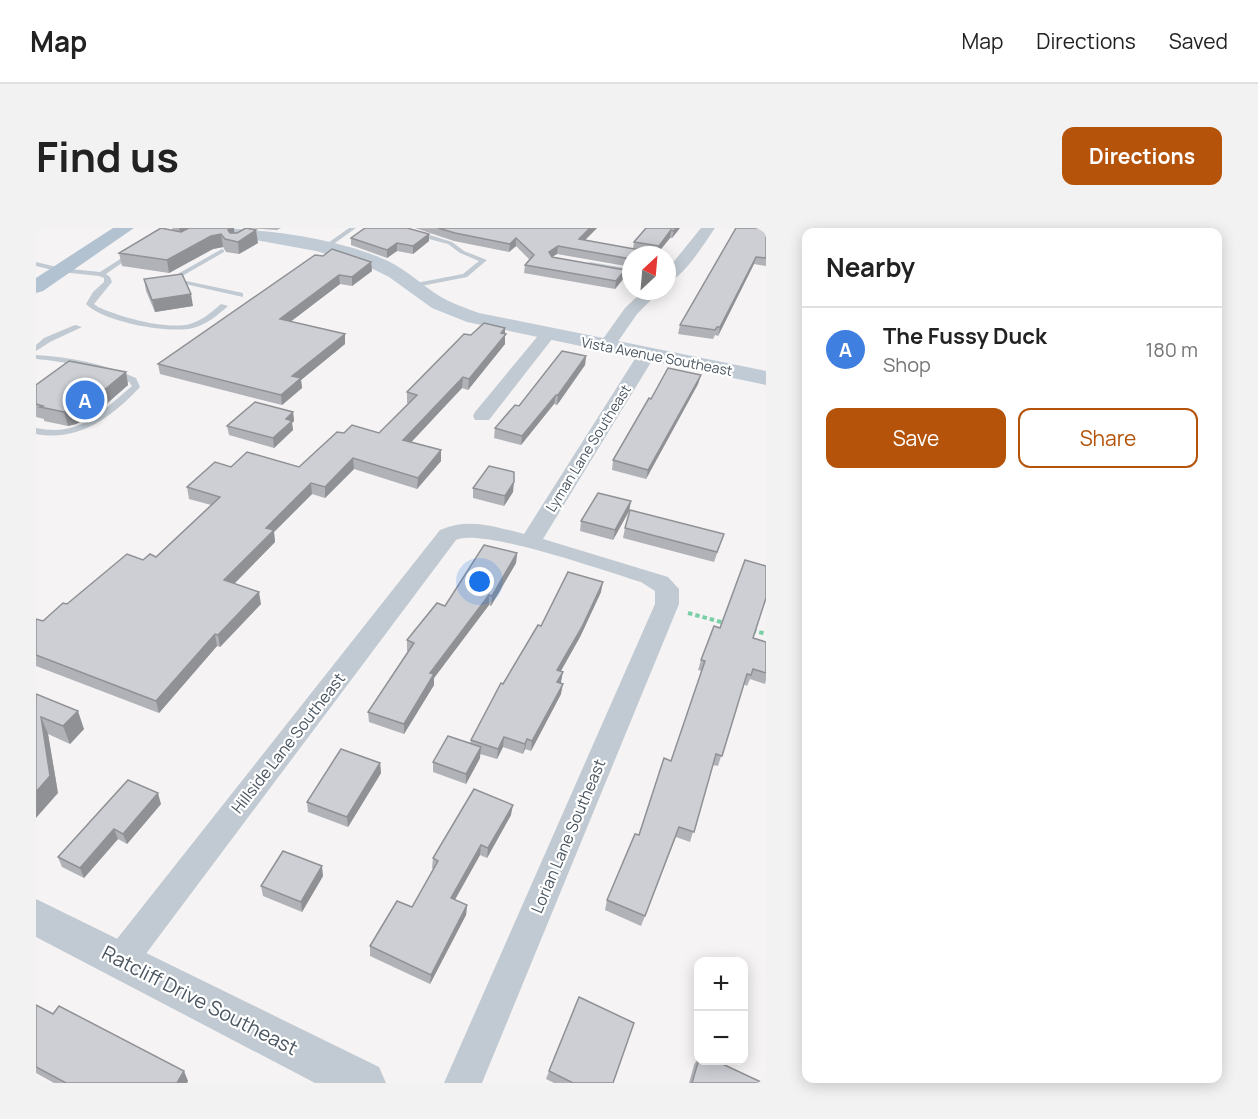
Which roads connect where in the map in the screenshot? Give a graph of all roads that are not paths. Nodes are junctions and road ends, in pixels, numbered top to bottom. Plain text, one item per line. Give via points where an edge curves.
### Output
1 (125, 228) edge
2 (216, 228) edge
3 (353, 228) edge
4 (390, 228) edge
5 (708, 228) edge
6 (323, 249) junction
7 (136, 251) edge
8 (222, 251) edge
9 (36, 264) edge
10 (578, 264) edge
11 (61, 270) junction
12 (676, 270) edge
13 (622, 271) edge
14 (101, 274) junction
15 (414, 285) junction
16 (36, 287) edge
17 (240, 295) dead end
18 (643, 300) edge
19 (224, 306) dead end
20 (78, 327) dead end
21 (548, 334) junction
22 (606, 346) junction
23 (36, 349) edge
24 (647, 354) junction
25 (36, 357) edge
26 (766, 378) edge
27 (482, 416) dead end
28 (36, 431) edge
29 (530, 542) junction
30 (36, 917) edge
31 (121, 960) junction
32 (363, 1083) edge
33 (463, 1083) edge

1 - 11 main road
2 - 6 main road, Vista Avenue Southeast via 246,237
3 - 6 lane
4 - 15 lane via 450,243 484,260 465,276
5 - 12 street
6 - 15 main road, Vista Avenue Southeast via 375,262
7 - 14 lane
8 - 17 lane via 171,280
9 - 11 lane
10 - 13 street
11 - 14 lane
11 - 16 main road
14 - 19 lane via 108,282 90,304 105,314 186,328
15 - 21 main road, Vista Avenue Southeast via 447,308 474,318
18 - 22 street
20 - 23 lane
21 - 22 main road, Vista Avenue Southeast
21 - 27 street
22 - 24 main road, Vista Avenue Southeast
24 - 26 main road, Vista Avenue Southeast
24 - 29 street, Lyman Lane Southeast
25 - 28 lane via 112,371 133,380 136,387 81,430 65,435
29 - 31 street, Hillside Lane Southeast via 479,530 458,530 448,535
29 - 33 street, Lorian Lane Southeast via 660,582 667,597
30 - 31 street, Ratcliff Drive Southeast
31 - 32 street, Ratcliff Drive Southeast

